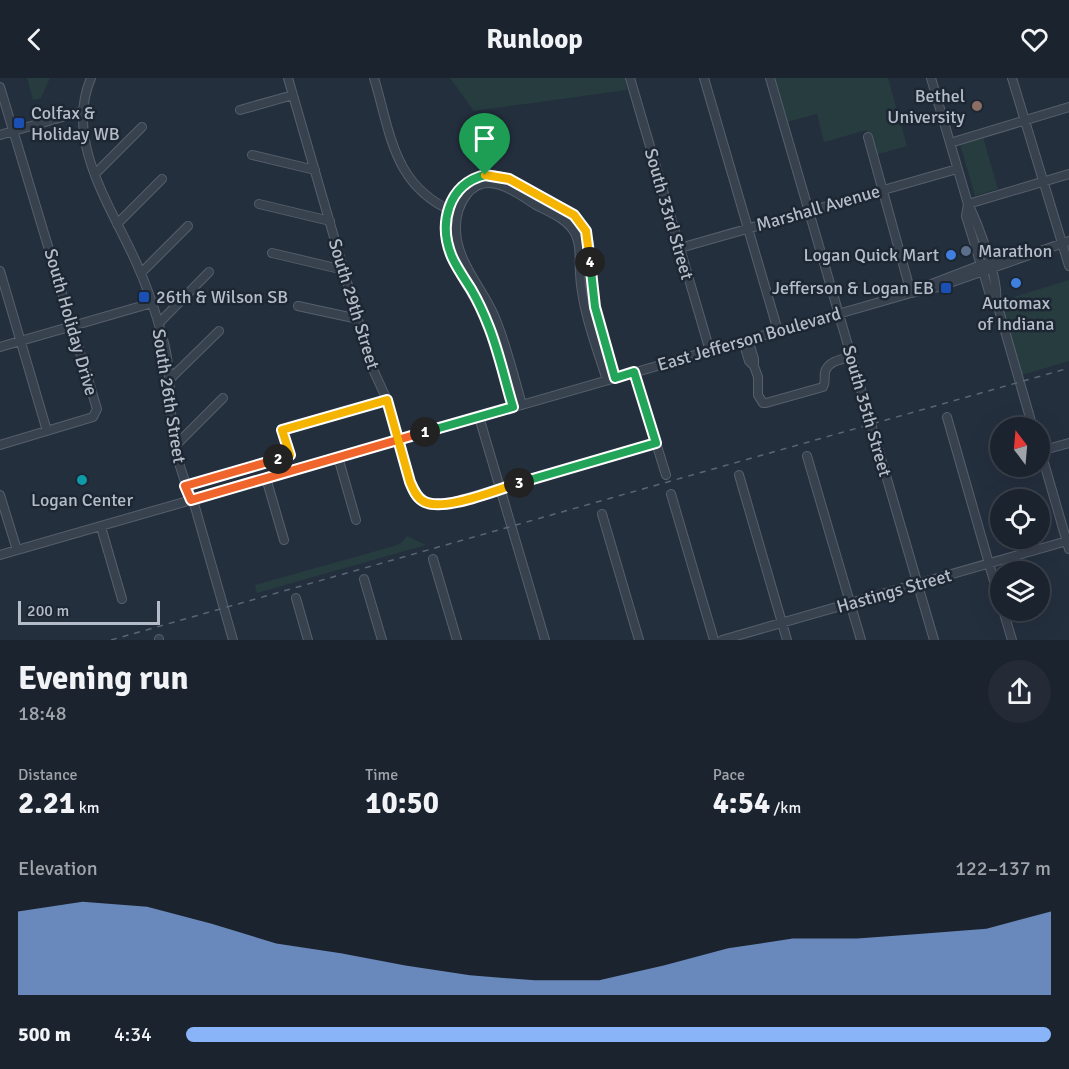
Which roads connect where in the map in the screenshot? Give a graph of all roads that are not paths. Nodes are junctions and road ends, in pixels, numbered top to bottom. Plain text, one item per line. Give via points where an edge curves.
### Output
1 (91, 78) edge
2 (374, 78) edge
3 (630, 78) edge
4 (704, 78) edge
5 (770, 78) edge
6 (1012, 78) edge
7 (288, 79) edge
8 (934, 79) edge
9 (0, 87) edge
10 (293, 95) junction
11 (1069, 107) edge
12 (83, 111) junction
13 (240, 111) dead end
14 (1026, 120) junction
15 (142, 127) dead end
16 (14, 131) junction
17 (0, 135) edge
18 (868, 137) dead end
19 (950, 142) junction
20 (252, 155) dead end
21 (957, 169) junction
22 (315, 170) junction
23 (95, 174) junction
24 (1069, 174) edge
25 (162, 179) dead end
26 (1044, 182) junction
27 (881, 190) junction
28 (259, 204) dead end
29 (968, 204) junction
30 (449, 210) junction
31 (808, 211) junction
32 (457, 213) junction
33 (330, 221) junction
34 (117, 224) junction
35 (188, 226) dead end
36 (748, 228) junction
37 (1066, 242) edge
38 (680, 248) junction
39 (272, 253) dead end
40 (1069, 266) edge
41 (985, 268) junction
42 (344, 270) junction
43 (0, 271) edge
44 (209, 272) dead end
45 (141, 273) junction
46 (911, 293) junction
47 (152, 303) junction
48 (298, 306) dead end
49 (839, 314) junction
50 (358, 320) junction
51 (159, 323) junction
52 (72, 327) junction
53 (219, 331) dead end
54 (778, 331) junction
55 (746, 340) junction
56 (21, 341) junction
57 (0, 347) edge
58 (710, 351) junction
59 (851, 357) junction
60 (634, 372) junction
61 (170, 379) junction
62 (611, 379) junction
63 (223, 398) dead end
64 (387, 400) junction
65 (522, 405) junction
66 (513, 407) junction
67 (479, 417) junction
68 (947, 417) dead end
69 (1030, 417) edge
70 (47, 431) junction
71 (399, 440) junction
72 (656, 443) junction
73 (1069, 443) edge
74 (0, 445) edge
75 (175, 446) junction
76 (1050, 448) edge
77 (807, 456) dead end
78 (338, 458) junction
79 (666, 475) dead end
80 (739, 475) dead end
81 (1049, 477) edge
82 (266, 478) junction
83 (185, 486) junction
84 (501, 488) junction
85 (671, 494) dead end
86 (0, 495) edge
87 (191, 500) junction
88 (1069, 511) edge
89 (602, 514) dead end
90 (1063, 517) edge
91 (356, 520) dead end
92 (101, 527) junction
93 (284, 540) dead end
94 (1068, 545) edge
95 (16, 550) junction
96 (0, 555) edge
97 (433, 560) dead end
98 (999, 561) edge
99 (990, 563) joint
100 (364, 579) dead end
101 (917, 584) junction
102 (296, 598) dead end
103 (122, 599) dead end
104 (850, 603) junction
105 (1006, 621) edge
106 (782, 623) junction
107 (233, 640) edge
108 (308, 640) edge
109 (382, 640) edge
110 (457, 640) edge
111 (545, 640) edge
112 (639, 640) edge
113 (714, 640) edge
114 (722, 640) edge
115 (787, 640) edge
116 (861, 640) edge
117 (934, 640) edge
118 (1012, 640) edge

1 - 12 street, South 26th Street
2 - 30 street via 400,165 427,197
3 - 38 street, South 33rd Street
4 - 36 street
5 - 31 street, South 35th Street
6 - 14 street
7 - 10 street, South 29th Street
8 - 19 street
9 - 16 street, South Holiday Drive
10 - 13 street
10 - 22 street, South 29th Street
11 - 14 street
12 - 16 street
12 - 23 street, South 26th Street via 85,140
14 - 19 street
14 - 26 street
15 - 23 street
16 - 17 street
16 - 52 street, South Holiday Drive
18 - 27 street
19 - 21 street
20 - 22 street
21 - 27 street, Marshall Avenue
21 - 29 street
22 - 33 street, South 29th Street
23 - 34 street, South 26th Street
24 - 26 street
25 - 34 street
26 - 29 street
26 - 37 street
27 - 31 street, Marshall Avenue
27 - 46 street
28 - 33 street
29 - 41 street via 966,216
30 - 32 street
30 - 62 street via 456,193 468,181 492,175 509,179 574,215 588,242 595,307
30 - 66 street via 450,251 490,330
31 - 36 street, Marshall Avenue
31 - 49 street, South 35th Street
32 - 62 street via 467,193 491,183 568,223 579,245 582,291
32 - 65 street via 460,254 493,314
33 - 42 street, South 29th Street
34 - 45 street, South 26th Street
35 - 45 street
36 - 38 street, Marshall Avenue
36 - 54 street
37 - 40 street
37 - 41 street
38 - 58 street, South 33rd Street
39 - 42 street
41 - 46 street, East Jefferson Boulevard
41 - 46 street, East Jefferson Boulevard
41 - 69 street via 997,293
42 - 50 street, South 29th Street
43 - 56 street
44 - 51 street
45 - 47 street, South 26th Street
46 - 49 street, East Jefferson Boulevard
47 - 51 street, South 26th Street
47 - 52 street
48 - 50 street
49 - 54 street, East Jefferson Boulevard
49 - 59 street, South 35th Street
50 - 64 street, South 29th Street
51 - 61 street, South 26th Street
52 - 56 street
52 - 70 street, South Holiday Drive via 96,414
53 - 61 street
54 - 55 street, East Jefferson Boulevard
55 - 58 street, East Jefferson Boulevard
55 - 59 street via 754,358 758,395 769,403 823,387 829,365
56 - 57 street
56 - 70 street
58 - 60 street, East Jefferson Boulevard
59 - 101 street, South 35th Street
60 - 62 street, East Jefferson Boulevard
60 - 72 street
61 - 75 street, South 26th Street
62 - 65 street, East Jefferson Boulevard
63 - 75 street
64 - 71 street, South 29th Street
64 - 83 street via 282,430 290,455
65 - 66 street, East Jefferson Boulevard
66 - 67 street, East Jefferson Boulevard
67 - 71 street, East Jefferson Boulevard
67 - 84 street
68 - 99 street
70 - 74 street
71 - 78 street, East Jefferson Boulevard
71 - 84 street, South 29th Street via 413,490 425,502 442,505
72 - 79 street
72 - 84 street
73 - 76 street
75 - 83 street, South 26th Street
77 - 104 street
78 - 82 street, East Jefferson Boulevard
78 - 91 street
80 - 106 street
81 - 90 street
82 - 87 street, East Jefferson Boulevard
82 - 93 street
83 - 87 street, South 26th Street
84 - 111 street
85 - 113 street
86 - 95 street
87 - 92 street, East Jefferson Boulevard
87 - 107 street, South 26th Street
88 - 90 street
89 - 112 street
90 - 94 street
92 - 95 street, East Jefferson Boulevard
92 - 103 street
94 - 98 street, Hastings Street
95 - 96 street, East Jefferson Boulevard
97 - 110 street
99 - 101 street, Hastings Street
100 - 109 street
101 - 104 street, Hastings Street
101 - 117 street, South 35th Street
102 - 108 street
104 - 106 street, Hastings Street
104 - 116 street
105 - 118 street
106 - 114 street, Hastings Street
106 - 115 street

